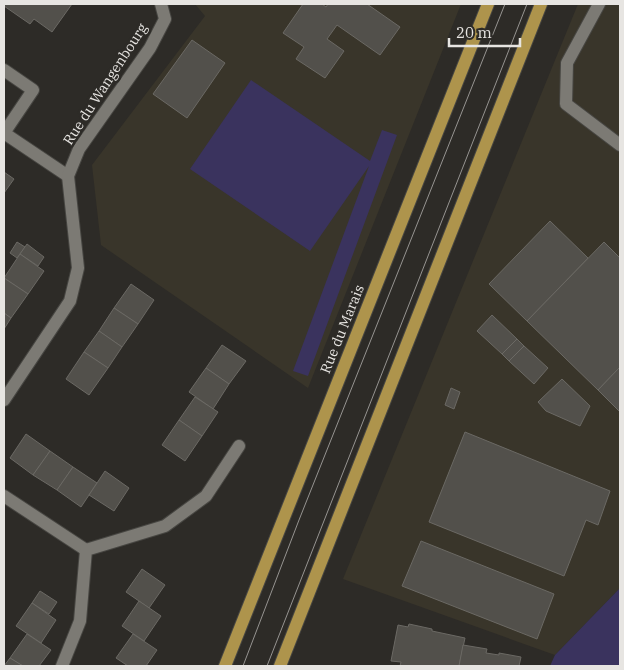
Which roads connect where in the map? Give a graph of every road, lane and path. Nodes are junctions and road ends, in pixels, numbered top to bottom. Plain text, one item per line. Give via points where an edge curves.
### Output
1 (161, 4) edge
2 (488, 4) edge
3 (541, 4) edge
4 (599, 4) edge
5 (4, 70) edge
6 (4, 133) edge
7 (620, 145) edge
8 (68, 176) junction
9 (4, 400) edge
10 (239, 446) dead end
11 (4, 496) edge
12 (86, 550) junction
13 (62, 666) edge
14 (225, 666) edge
15 (280, 666) edge

1 - 8 street, Rue du Wangenbourg via 164,19 150,48 79,149
2 - 14 main road, Rue du Marais
3 - 15 main road
4 - 7 street via 567,63 566,104
5 - 6 street via 33,90
6 - 8 street
8 - 9 street, Rue du Wangenbourg via 78,268 70,301
10 - 12 street via 206,496 165,526
11 - 12 street
12 - 13 street via 80,621

